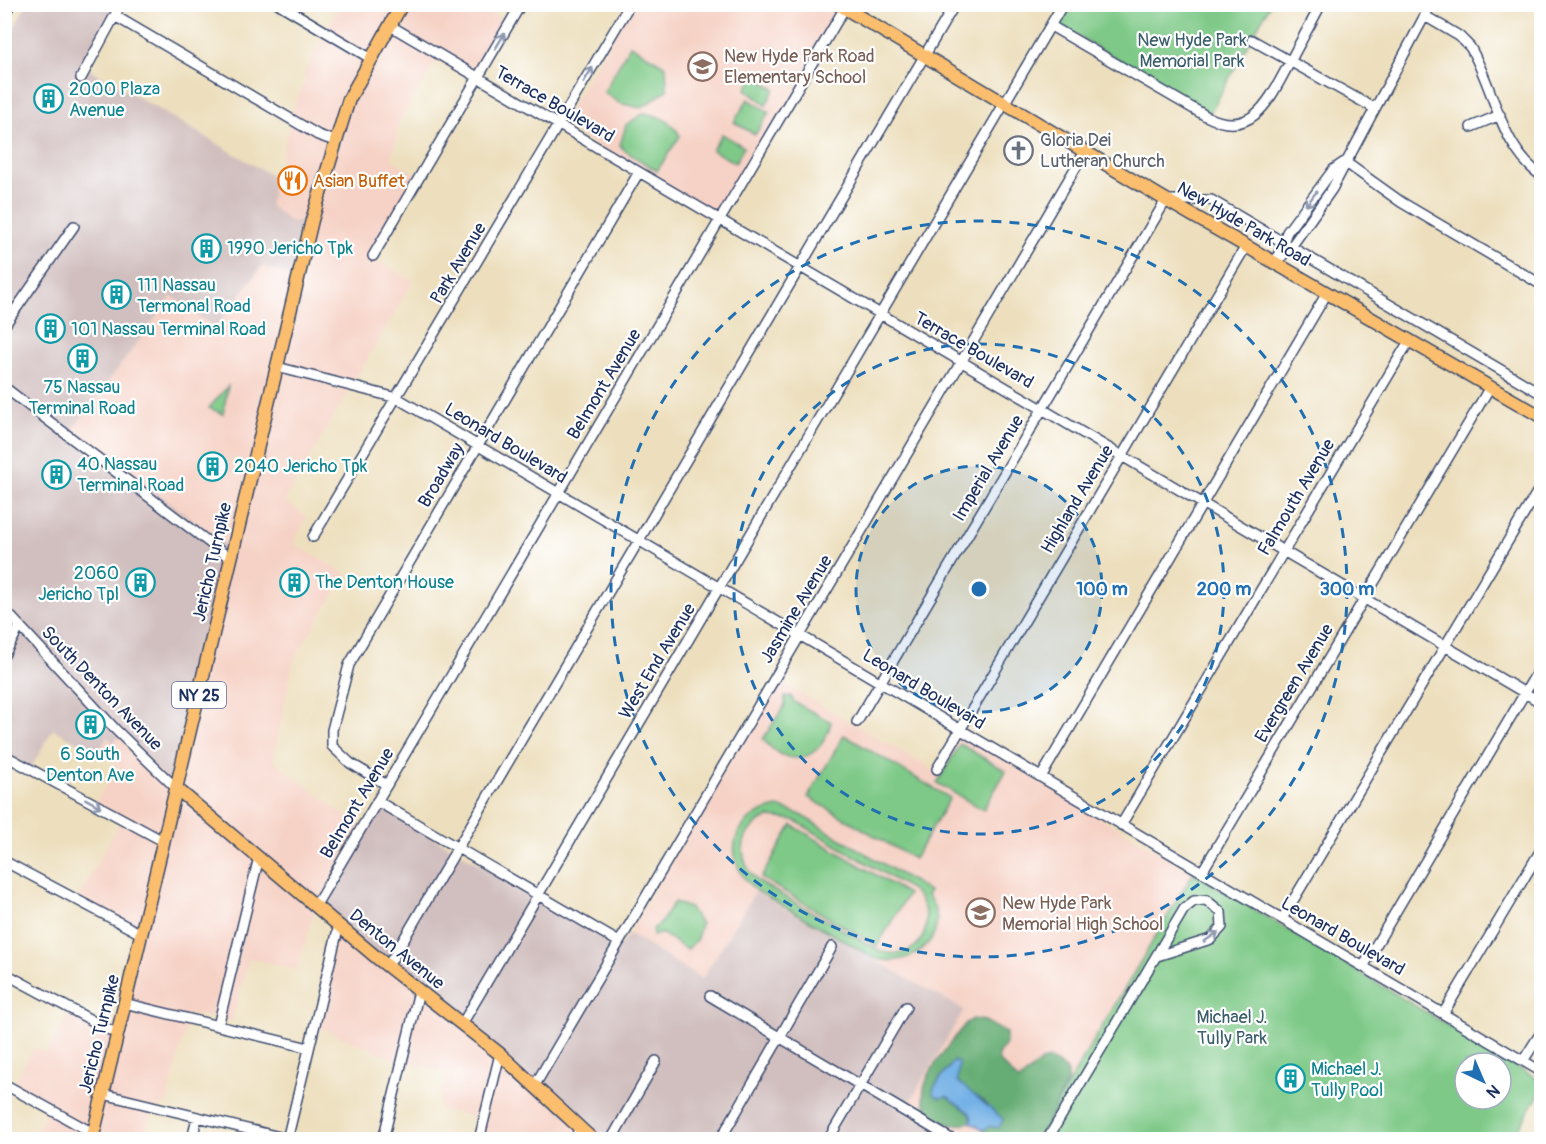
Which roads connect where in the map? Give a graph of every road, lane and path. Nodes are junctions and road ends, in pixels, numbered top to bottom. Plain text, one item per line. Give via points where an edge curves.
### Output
1 (121, 4) edge
2 (279, 4) edge
3 (402, 4) edge
4 (521, 4) edge
5 (630, 4) edge
6 (955, 4) edge
7 (1063, 4) edge
8 (1321, 4) edge
9 (1431, 4) edge
10 (843, 6) edge
11 (115, 16) junction
12 (1425, 16) junction
13 (389, 25) junction
14 (1051, 26) junction
15 (1252, 40) dead end
16 (925, 56) junction
17 (370, 58) junction
18 (1290, 61) junction
19 (81, 78) dead end
20 (478, 78) junction
21 (1005, 103) junction
22 (1374, 108) junction
23 (1500, 115) junction
24 (559, 125) junction
25 (1472, 127) dead end
26 (335, 141) junction
27 (1086, 150) junction
28 (1345, 162) junction
29 (639, 172) junction
30 (1542, 176) edge
31 (1166, 200) junction
32 (720, 220) junction
33 (74, 226) dead end
34 (1282, 242) junction
35 (1246, 246) junction
36 (1291, 247) junction
37 (373, 256) dead end
38 (1275, 263) junction
39 (800, 267) junction
40 (1542, 285) edge
41 (1327, 293) junction
42 (880, 315) junction
43 (4, 326) edge
44 (1409, 340) junction
45 (961, 362) junction
46 (277, 367) junction
47 (4, 387) edge
48 (1490, 387) junction
49 (1542, 394) edge
50 (397, 398) junction
51 (1042, 410) junction
52 (1542, 417) edge
53 (478, 446) junction
54 (1122, 456) junction
55 (1542, 484) edge
56 (559, 493) junction
57 (1202, 504) junction
58 (313, 537) dead end
59 (639, 540) junction
60 (1283, 551) junction
61 (231, 559) junction
62 (719, 588) junction
63 (1363, 599) junction
64 (4, 609) edge
65 (20, 626) junction
66 (800, 635) junction
67 (1445, 646) junction
68 (5, 651) edge
69 (1542, 664) edge
70 (880, 682) junction
71 (1524, 693) junction
72 (1542, 703) edge
73 (857, 722) dead end
74 (960, 730) junction
75 (4, 754) edge
76 (937, 769) dead end
77 (1041, 777) junction
78 (387, 785) junction
79 (176, 788) junction
80 (377, 801) junction
81 (1122, 825) junction
82 (163, 841) junction
83 (458, 848) junction
84 (1542, 848) edge
85 (259, 856) junction
86 (4, 861) edge
87 (1202, 872) junction
88 (538, 895) junction
89 (316, 905) junction
90 (1282, 920) junction
91 (339, 925) junction
92 (141, 934) junction
93 (619, 942) junction
94 (832, 946) dead end
95 (1157, 956) junction
96 (388, 966) junction
97 (1363, 967) junction
98 (4, 973) edge
99 (419, 991) junction
100 (710, 996) dead end
101 (124, 1003) junction
102 (906, 1007) dead end
103 (1443, 1014) junction
104 (462, 1024) junction
105 (218, 1026) junction
106 (1542, 1030) edge
107 (117, 1034) junction
108 (779, 1037) junction
109 (309, 1048) junction
110 (500, 1054) junction
111 (656, 1061) dead end
112 (1523, 1061) junction
113 (1542, 1072) edge
114 (4, 1084) edge
115 (535, 1085) junction
116 (860, 1085) junction
117 (103, 1094) junction
118 (197, 1117) junction
119 (577, 1133) edge
120 (93, 1136) edge
121 (939, 1136) edge
122 (289, 1139) edge
123 (192, 1140) edge
124 (383, 1140) edge
125 (479, 1140) edge
126 (592, 1140) edge
127 (611, 1140) edge
128 (720, 1140) edge
129 (828, 1140) edge
130 (953, 1140) edge
131 (1047, 1140) edge

1 - 11 street
2 - 17 street
3 - 13 main road, Jericho Turnpike / NY 25
20 -> 4 street
24 -> 5 street, Park Avenue
6 - 16 street
7 - 14 street, West End Avenue
8 - 18 street
9 - 12 street
10 - 16 main road, New Hyde Park Road
10 - 32 street, Belmont Avenue
11 - 19 street
11 - 26 street via 318,135
12 - 22 street
12 - 23 street via 1470,47
13 - 17 main road, Jericho Turnpike / NY 25
13 - 20 street, Terrace Boulevard
14 - 18 street via 1212,120 1230,123 1254,116 1270,98
14 - 21 street, West End Avenue
15 - 18 street
16 - 21 main road, New Hyde Park Road
16 - 39 street
17 - 26 main road, Jericho Turnpike / NY 25 via 349,99
18 - 22 street
20 - 24 street, Terrace Boulevard
20 - 37 street
21 - 27 main road, New Hyde Park Road
21 - 42 street, West End Avenue
22 - 28 street
23 - 25 street
23 - 30 street via 1521,159
24 - 29 street, Terrace Boulevard
24 - 50 street, Park Avenue
26 - 46 main road, Jericho Turnpike / NY 25
27 - 31 main road, New Hyde Park Road
27 - 45 street, Jasmine Avenue
28 -> 34 street via 1333,170
28 - 36 street via 1332,189
28 - 40 street via 1401,202
29 - 32 street, Terrace Boulevard
29 - 53 street, Broadway
31 - 34 street via 1211,200
31 - 35 main road, New Hyde Park Road
31 - 51 street, Imperial Avenue
32 - 39 street, Terrace Boulevard
32 - 56 street, Belmont Avenue
33 - 43 street
34 - 36 street
34 - 38 street
35 - 38 main road, New Hyde Park Road
35 - 54 street, Highland Avenue
36 - 38 street
36 - 49 street
38 - 41 main road, New Hyde Park Road
39 - 42 street, Terrace Boulevard
39 - 59 street
41 - 44 main road, New Hyde Park Road
41 - 57 street
42 - 45 street, Terrace Boulevard
42 - 62 street, West End Avenue
44 - 48 main road, New Hyde Park Road
44 - 60 street, Falmouth Avenue
45 - 51 street, Terrace Boulevard
45 - 66 street, Jasmine Avenue
46 - 50 street, Leonard Boulevard
46 - 61 main road, Jericho Turnpike / NY 25
47 - 61 street
48 - 52 main road, New Hyde Park Road
48 - 63 street, Evergreen Avenue
50 - 53 street, Leonard Boulevard
50 - 58 street, Park Avenue
51 - 54 street, Terrace Boulevard
51 - 70 street, Imperial Avenue
53 - 56 street, Leonard Boulevard
53 - 78 street, Broadway via 355,654 344,682 332,746 350,763
54 - 57 street, Terrace Boulevard
54 - 74 street, Highland Avenue
55 - 67 street
56 - 59 street, Leonard Boulevard
56 - 78 street, Belmont Avenue
57 - 60 street, Terrace Boulevard
57 - 77 street
59 - 62 street, Leonard Boulevard
59 - 83 street
60 - 63 street, Terrace Boulevard
60 - 81 street, Falmouth Avenue
61 - 79 main road, Jericho Turnpike / NY 25
62 - 66 street, Leonard Boulevard
62 - 88 street, West End Avenue
63 - 67 street, Terrace Boulevard
63 - 87 street, Evergreen Avenue
64 - 65 street, South Denton Avenue
65 - 68 street
65 - 79 street, South Denton Avenue
66 - 70 street, Leonard Boulevard
66 - 93 street, Jasmine Avenue
67 - 71 street, Terrace Boulevard
67 - 90 street
69 - 71 street
70 - 73 street, Imperial Avenue
70 - 74 street, Leonard Boulevard
71 - 72 street, Terrace Boulevard
71 - 97 street
74 - 76 street, Highland Avenue
74 - 77 street, Leonard Boulevard
75 -> 82 street
77 - 81 street, Leonard Boulevard
78 - 80 street, Belmont Avenue
79 - 82 main road, Jericho Turnpike / NY 25
79 - 85 main road, Denton Avenue
80 - 83 street
80 - 89 street, Belmont Avenue
81 - 87 street, Leonard Boulevard
82 - 92 main road, Jericho Turnpike / NY 25
83 - 88 street
83 - 96 street
84 - 103 street
85 - 89 main road, Denton Avenue
85 - 105 street
86 - 92 street
87 - 90 street, Leonard Boulevard
88 - 93 street
88 - 104 street, West End Avenue
89 - 91 main road, Denton Avenue
90 - 97 street, Leonard Boulevard
91 - 96 main road, Denton Avenue
91 - 109 street
92 - 101 main road, Jericho Turnpike / NY 25
93 - 115 street, Jasmine Avenue
94 - 108 street
95 -> 95 street via 1211,939 1222,927 1221,912 1206,900 1189,904
95 - 131 street
96 - 99 main road, Denton Avenue
97 - 103 street, Leonard Boulevard
98 - 107 street
99 - 104 main road, Denton Avenue
99 - 124 street
100 - 108 street
101 - 105 street
101 - 107 main road, Jericho Turnpike / NY 25
102 - 116 street
103 - 112 street, Leonard Boulevard
104 - 110 main road, Denton Avenue
105 - 109 street
106 - 112 street
107 - 117 main road, Jericho Turnpike / NY 25
108 - 116 street
108 - 128 street
109 - 122 street
110 - 115 main road, Denton Avenue
110 - 125 street
111 - 127 street
112 - 113 street, Leonard Boulevard
114 - 120 street
115 - 119 main road, Denton Avenue
116 - 121 street
116 - 129 street
117 - 118 street
117 - 120 main road, Jericho Turnpike / NY 25
118 - 122 street
118 - 123 street
119 - 126 main road, Denton Avenue
121 - 130 street

